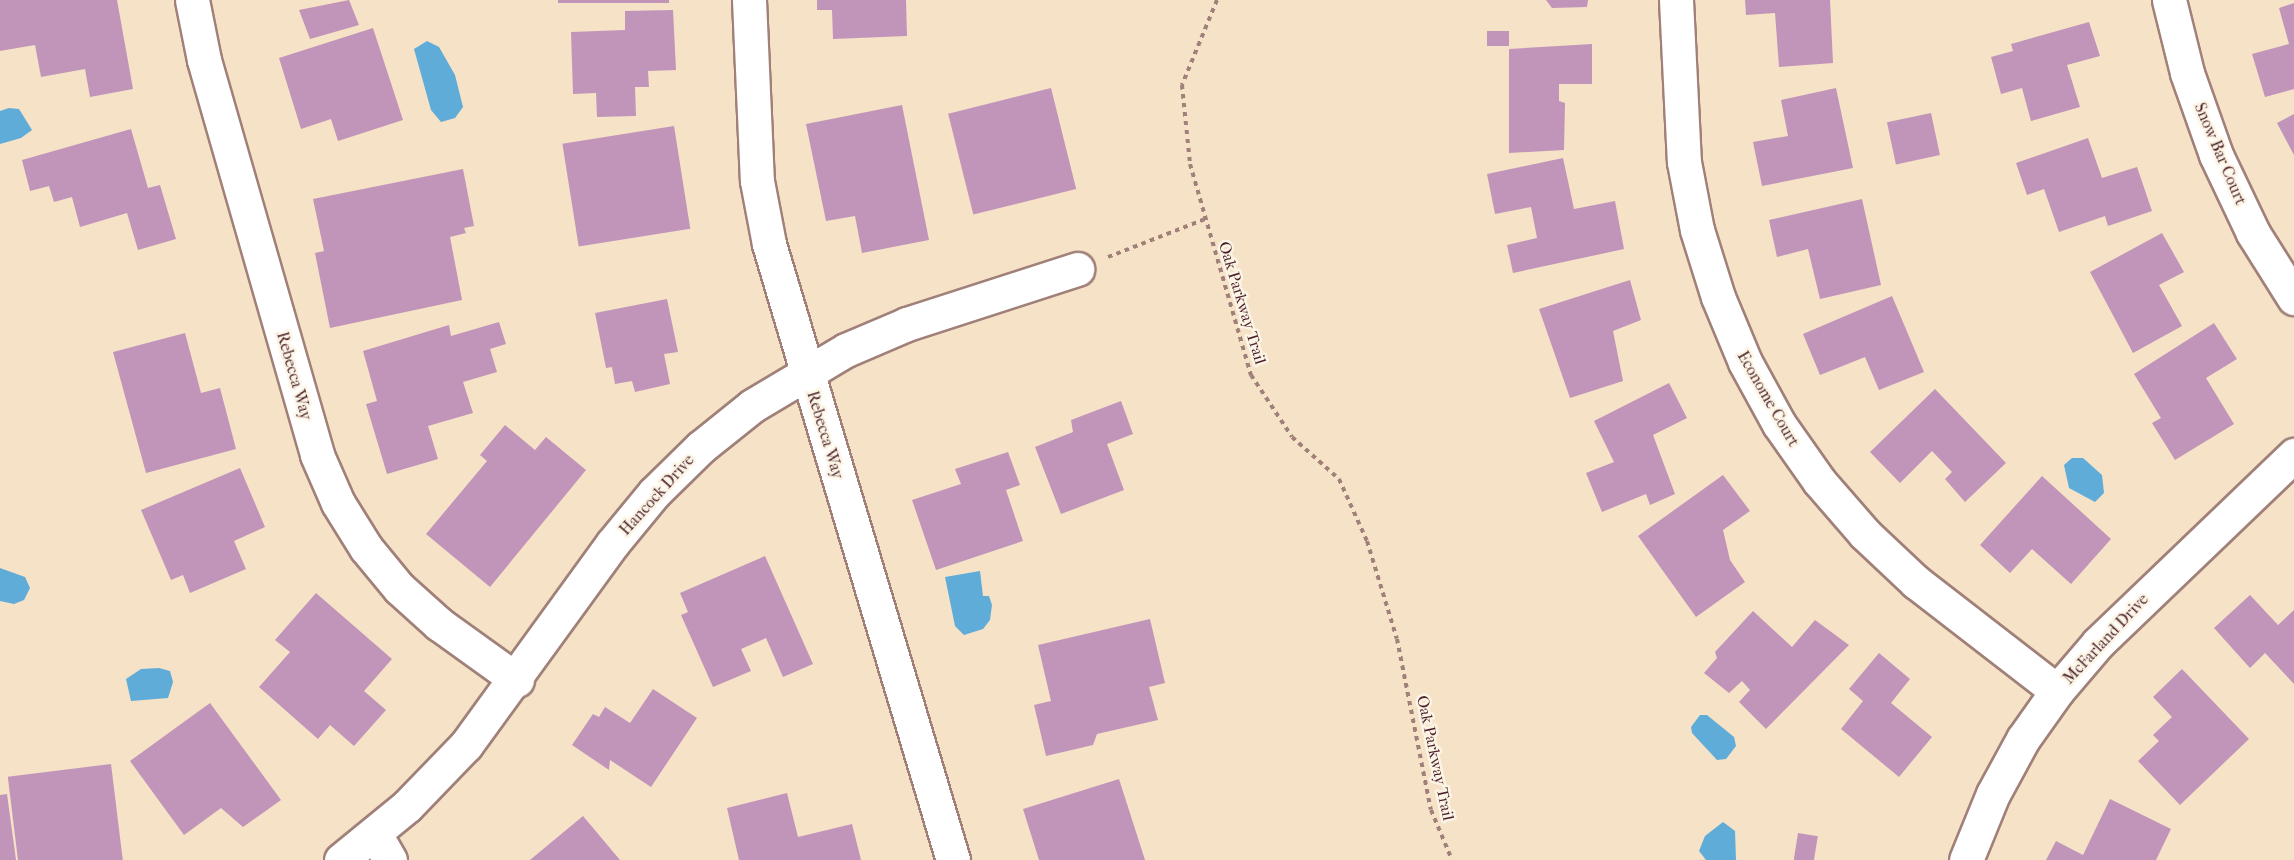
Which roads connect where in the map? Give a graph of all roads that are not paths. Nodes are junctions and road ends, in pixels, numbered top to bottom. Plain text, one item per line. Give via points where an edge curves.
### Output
1 (192, 0) edge
2 (748, 0) edge
3 (1676, 0) edge
4 (2169, 0) edge
5 (1077, 268) road end
6 (2294, 298) edge
7 (806, 371) junction
8 (2294, 454) edge
9 (517, 680) junction
10 (2057, 691) junction
11 (383, 847) edge
12 (341, 860) edge
13 (953, 860) edge
14 (1966, 860) edge

1 - 9 street, Rebecca Way via 204,60 317,455 338,503 366,548 399,588 439,624
2 - 7 street, Rebecca Way via 757,181 769,244
3 - 10 street, Econome Court via 1677,91 1684,162 1697,230 1718,297 1767,403 1819,481 1865,534 1916,582
4 - 6 street, Snow Bar Court via 2187,73 2216,155 2253,233
5 - 7 street, Hancock Drive via 907,324
7 - 9 street, Hancock Drive via 752,406 701,447 654,493 612,544
7 - 13 street, Rebecca Way
8 - 10 street, McFarland Drive via 2098,643
9 - 11 street, Hancock Drive
10 - 14 street, McFarland Drive via 2023,739 1993,794
11 - 12 street, Hancock Drive

